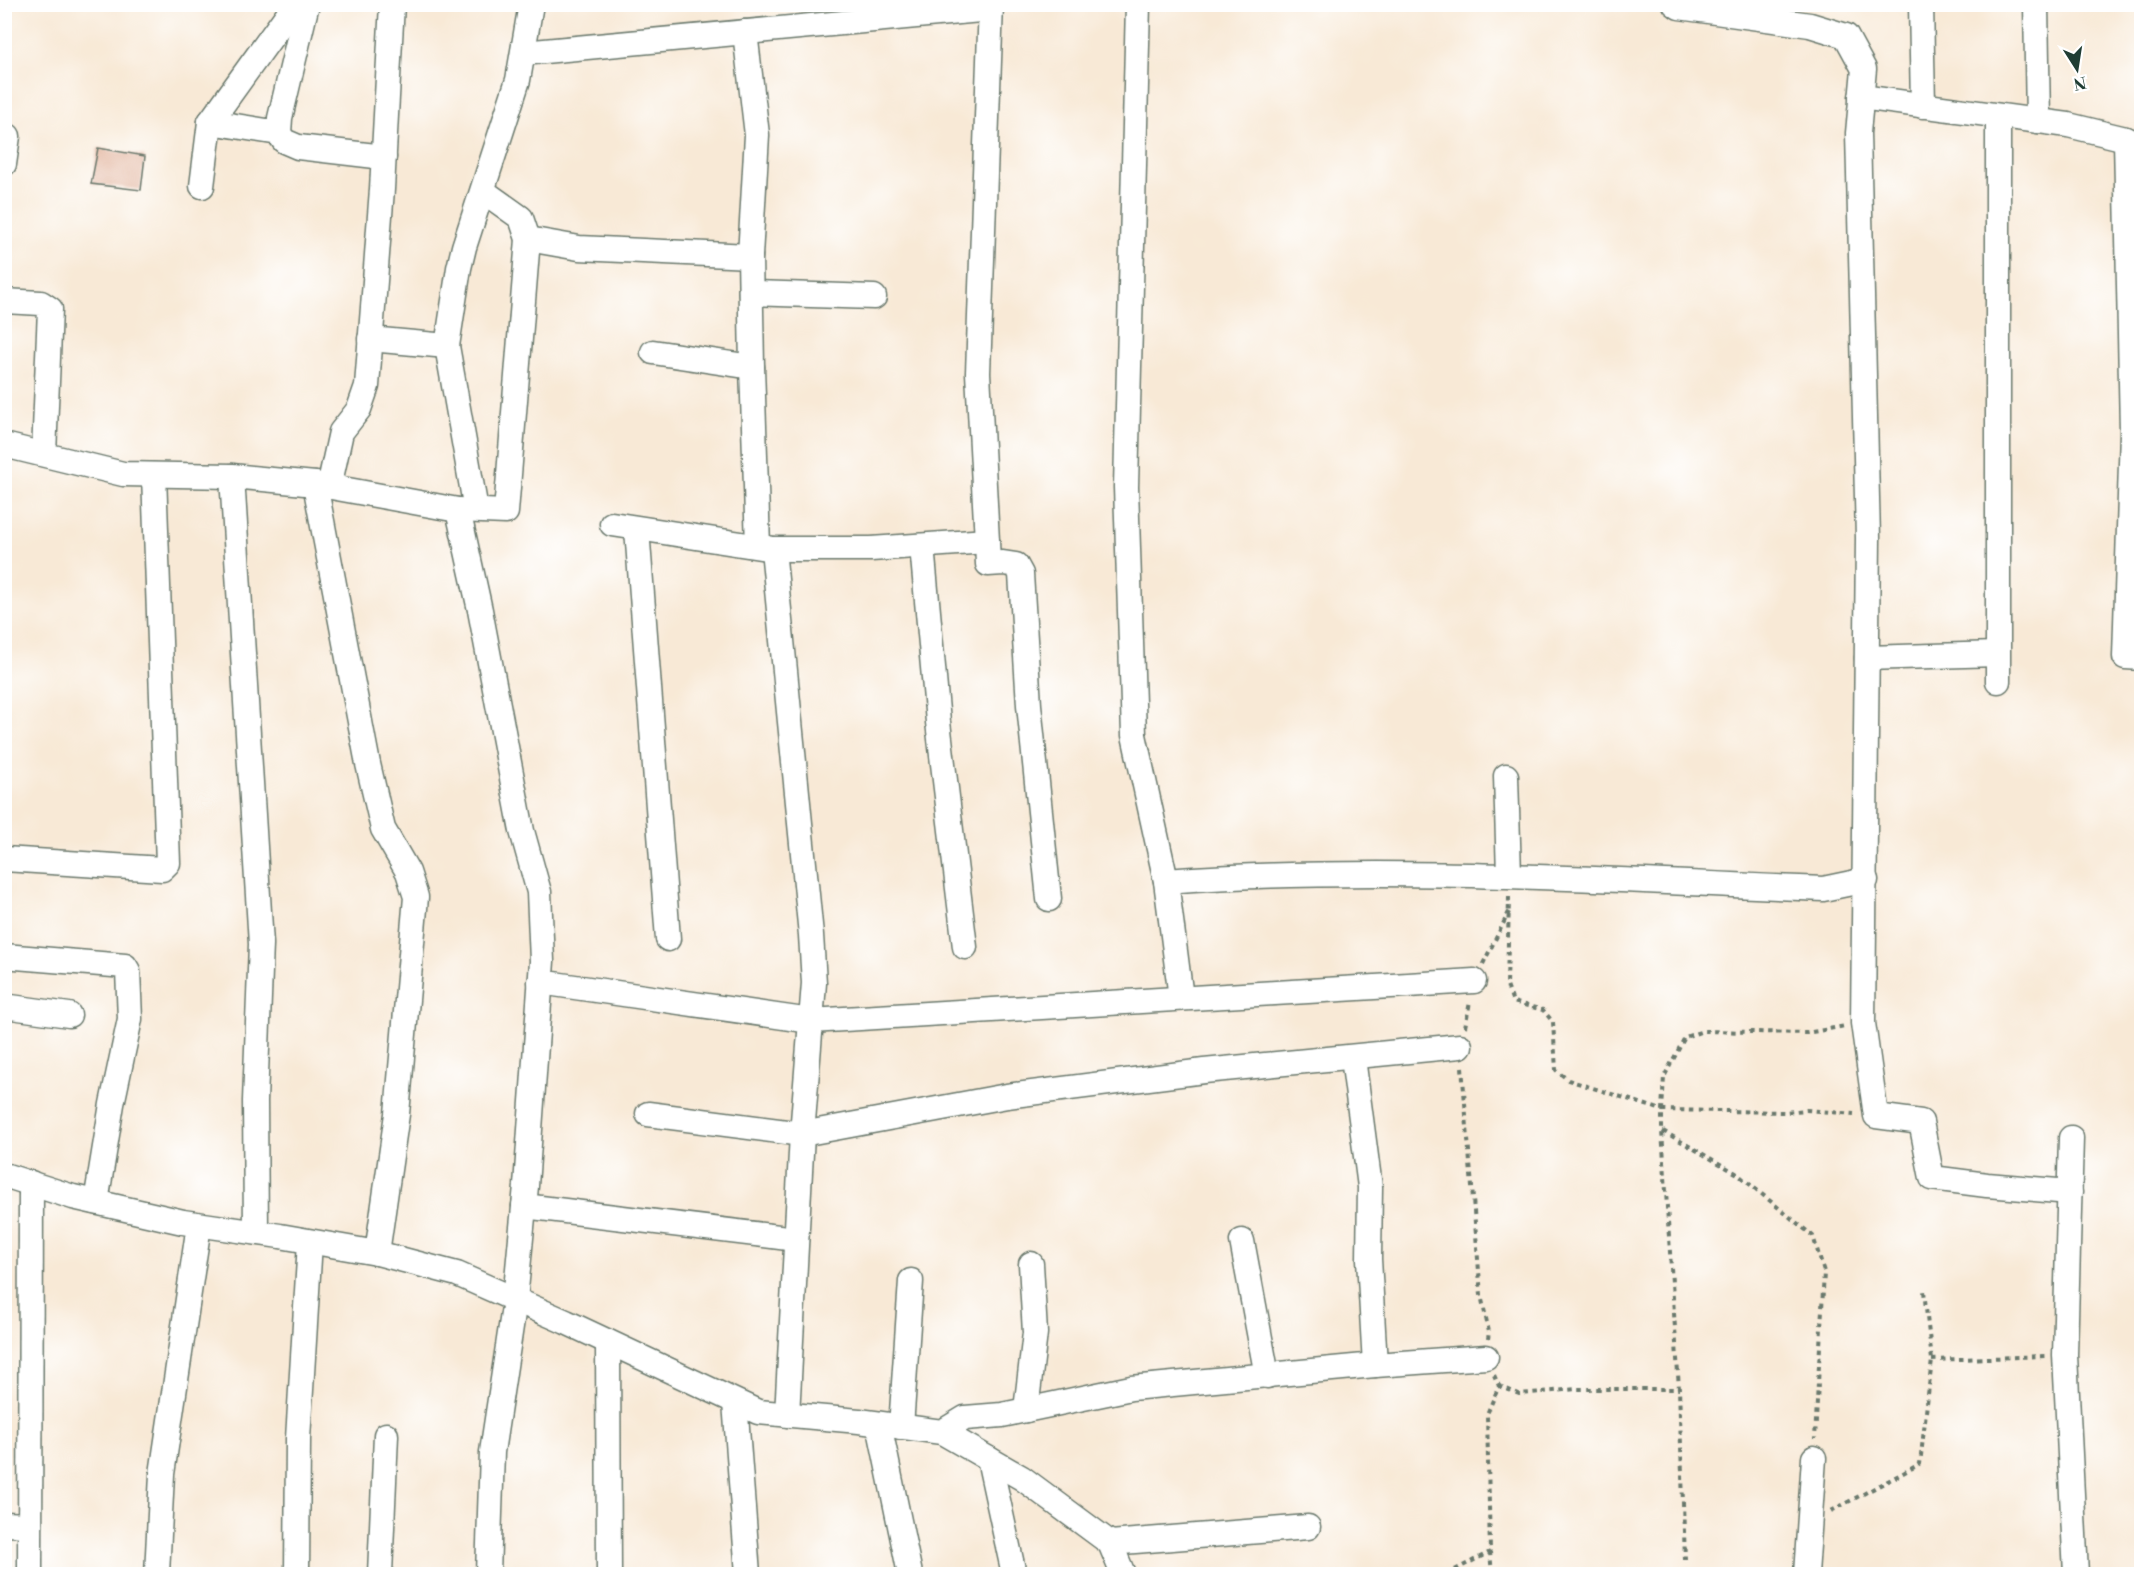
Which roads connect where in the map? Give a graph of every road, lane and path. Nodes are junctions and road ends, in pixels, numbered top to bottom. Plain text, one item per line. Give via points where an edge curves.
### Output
1 (295, 4) edge
2 (307, 4) edge
3 (392, 4) edge
4 (531, 4) edge
5 (1138, 4) edge
6 (1675, 4) edge
7 (1922, 4) edge
8 (2037, 4) edge
9 (991, 7) edge
10 (745, 32) junction
11 (523, 53) junction
12 (1862, 97) junction
13 (1923, 105) junction
14 (1998, 116) junction
15 (2038, 121) junction
16 (210, 122) junction
17 (279, 134) junction
18 (8, 136) dead end
19 (2134, 142) edge
20 (384, 157) junction
21 (4, 164) edge
22 (202, 186) dead end
23 (483, 191) junction
24 (528, 239) junction
25 (750, 256) junction
26 (751, 293) junction
27 (874, 297) dead end
28 (4, 301) edge
29 (370, 339) junction
30 (447, 346) junction
31 (653, 352) dead end
32 (752, 367) junction
33 (4, 445) edge
34 (44, 454) junction
35 (154, 475) junction
36 (232, 476) junction
37 (322, 485) junction
38 (467, 510) junction
39 (2135, 511) edge
40 (612, 524) dead end
41 (637, 529) junction
42 (987, 541) junction
43 (922, 546) junction
44 (765, 548) junction
45 (1997, 654) junction
46 (1867, 658) junction
47 (2142, 658) edge
48 (1998, 681) dead end
49 (1506, 776) dead end
50 (4, 860) edge
51 (1509, 875) junction
52 (1866, 880) junction
53 (1166, 881) junction
54 (1049, 899) dead end
55 (1509, 912) junction
56 (668, 939) dead end
57 (965, 947) dead end
58 (4, 956) edge
59 (1474, 981) junction
60 (540, 982) junction
61 (1181, 998) junction
62 (4, 1006) edge
63 (69, 1015) dead end
64 (811, 1021) junction
65 (1863, 1023) junction
66 (1460, 1046) junction
67 (1353, 1058) junction
68 (1662, 1110) junction
69 (648, 1114) dead end
70 (1876, 1116) junction
71 (1662, 1131) junction
72 (802, 1134) junction
73 (2071, 1138) dead end
74 (4, 1175) edge
75 (31, 1183) junction
76 (2070, 1192) junction
77 (96, 1202) junction
78 (524, 1206) junction
79 (199, 1225) junction
80 (256, 1232) junction
81 (796, 1239) junction
82 (1242, 1241) dead end
83 (310, 1242) junction
84 (377, 1253) junction
85 (1031, 1264) dead end
86 (911, 1281) dead end
87 (1924, 1291) dead end
88 (515, 1300) junction
89 (608, 1342) junction
90 (2065, 1355) junction
91 (1486, 1357) junction
92 (1932, 1360) junction
93 (1375, 1365) junction
94 (1267, 1376) junction
95 (1499, 1386) junction
96 (1679, 1389) junction
97 (735, 1402) junction
98 (1026, 1410) junction
99 (787, 1415) junction
100 (890, 1425) junction
101 (942, 1432) junction
102 (386, 1435) dead end
103 (1814, 1458) joint
104 (990, 1459) junction
105 (1809, 1522) junction
106 (4, 1524) edge
107 (30, 1525) junction
108 (1308, 1527) dead end
109 (1110, 1543) junction
110 (1490, 1552) junction
111 (1684, 1560) dead end
112 (30, 1575) edge
113 (157, 1575) edge
114 (297, 1575) edge
115 (380, 1575) edge
116 (488, 1575) edge
117 (609, 1575) edge
118 (748, 1575) edge
119 (910, 1575) edge
120 (1014, 1575) edge
121 (1124, 1575) edge
122 (1447, 1575) edge
123 (1492, 1575) edge
124 (1806, 1575) edge
125 (2076, 1575) edge

1 - 16 street
2 - 17 street
3 - 20 street
4 - 11 street
5 - 53 street via 1126,487 1132,687 1134,735
6 - 12 street via 1810,25 1846,36 1864,69
7 - 13 street
8 - 15 street
9 - 10 street
9 - 42 street via 978,373
10 - 11 street
10 - 25 street via 757,135
11 - 23 street
12 - 13 street
12 - 46 street via 1858,133 1868,538
13 - 14 street
14 - 15 street
14 - 45 street
15 - 19 street
16 - 17 street
16 - 22 street
17 - 20 street via 298,147
18 - 21 street
19 - 39 street
20 - 29 street
23 - 24 street via 520,218
23 - 30 street via 459,268
24 - 25 street via 579,248
24 - 38 street via 506,512
25 - 26 street
26 - 27 street
26 - 32 street
28 - 34 street via 41,303 50,309
29 - 30 street
29 - 37 street via 367,386 359,409 341,432
30 - 38 street
31 - 32 street
32 - 44 street
33 - 34 street
34 - 35 street via 123,474
35 - 36 street
35 - 50 street via 168,863 162,869
36 - 37 street
36 - 80 street via 261,944 255,1101
37 - 38 street
37 - 84 street via 368,764 383,829 408,872 416,897 397,1114
38 - 60 street via 480,610 522,831 539,892
39 - 47 street via 2125,657
40 - 41 street
41 - 44 street
41 - 56 street
42 - 43 street
42 - 54 street via 988,564 1016,565 1021,574 1029,705
43 - 44 street
43 - 57 street
44 - 64 street via 811,935
45 - 46 street
45 - 48 street
46 - 52 street
49 - 51 street
51 - 52 street via 1823,890
51 - 53 street via 1249,875
51 - 55 path
52 - 65 street
53 - 61 street
55 - 59 path
55 - 68 path via 1507,986 1513,1002 1543,1010 1553,1022 1556,1070 1568,1080
58 - 77 street via 125,966 129,971 130,1019
59 - 61 street
59 - 66 path
60 - 64 street
60 - 78 street
61 - 64 street
62 - 63 street
64 - 72 street
65 - 68 path via 1807,1034 1703,1030 1684,1037 1664,1077
65 - 70 street
66 - 67 street
66 - 91 path via 1481,1295 1489,1332
67 - 72 street via 1204,1071 1006,1096
67 - 93 street via 1370,1187
68 - 70 path via 1806,1110
68 - 71 path
69 - 72 street
70 - 76 street via 1921,1122 1932,1178
71 - 96 path
71 - 103 path via 1736,1173 1813,1236 1824,1272
72 - 81 street
73 - 76 street
74 - 75 street
75 - 77 street
75 - 107 street
76 - 90 street
77 - 79 street
78 - 81 street
78 - 88 street
79 - 80 street
79 - 113 street via 162,1474
80 - 83 street
81 - 99 street
82 - 94 street
83 - 84 street
83 - 114 street via 298,1439
84 - 88 street via 457,1274
85 - 98 street via 1035,1333
86 - 100 street
87 - 92 path
88 - 89 street
88 - 116 street via 492,1452
89 - 97 street
89 - 117 street
90 - 92 path
90 - 125 street
91 - 93 street
91 - 95 path
92 - 105 path via 1920,1464
93 - 94 street
94 - 98 street via 1131,1388
95 - 96 path via 1519,1394 1577,1389
95 - 110 path via 1487,1414
96 - 111 path
97 - 99 street via 758,1412
97 - 118 street
98 - 101 street via 965,1418
99 - 100 street
100 - 101 street
100 - 119 street
101 - 104 street
102 - 115 street
103 - 105 street
104 - 109 street
104 - 120 street
105 - 124 street
106 - 107 street
107 - 112 street
108 - 109 street
109 - 121 street
110 - 122 path
110 - 123 path

